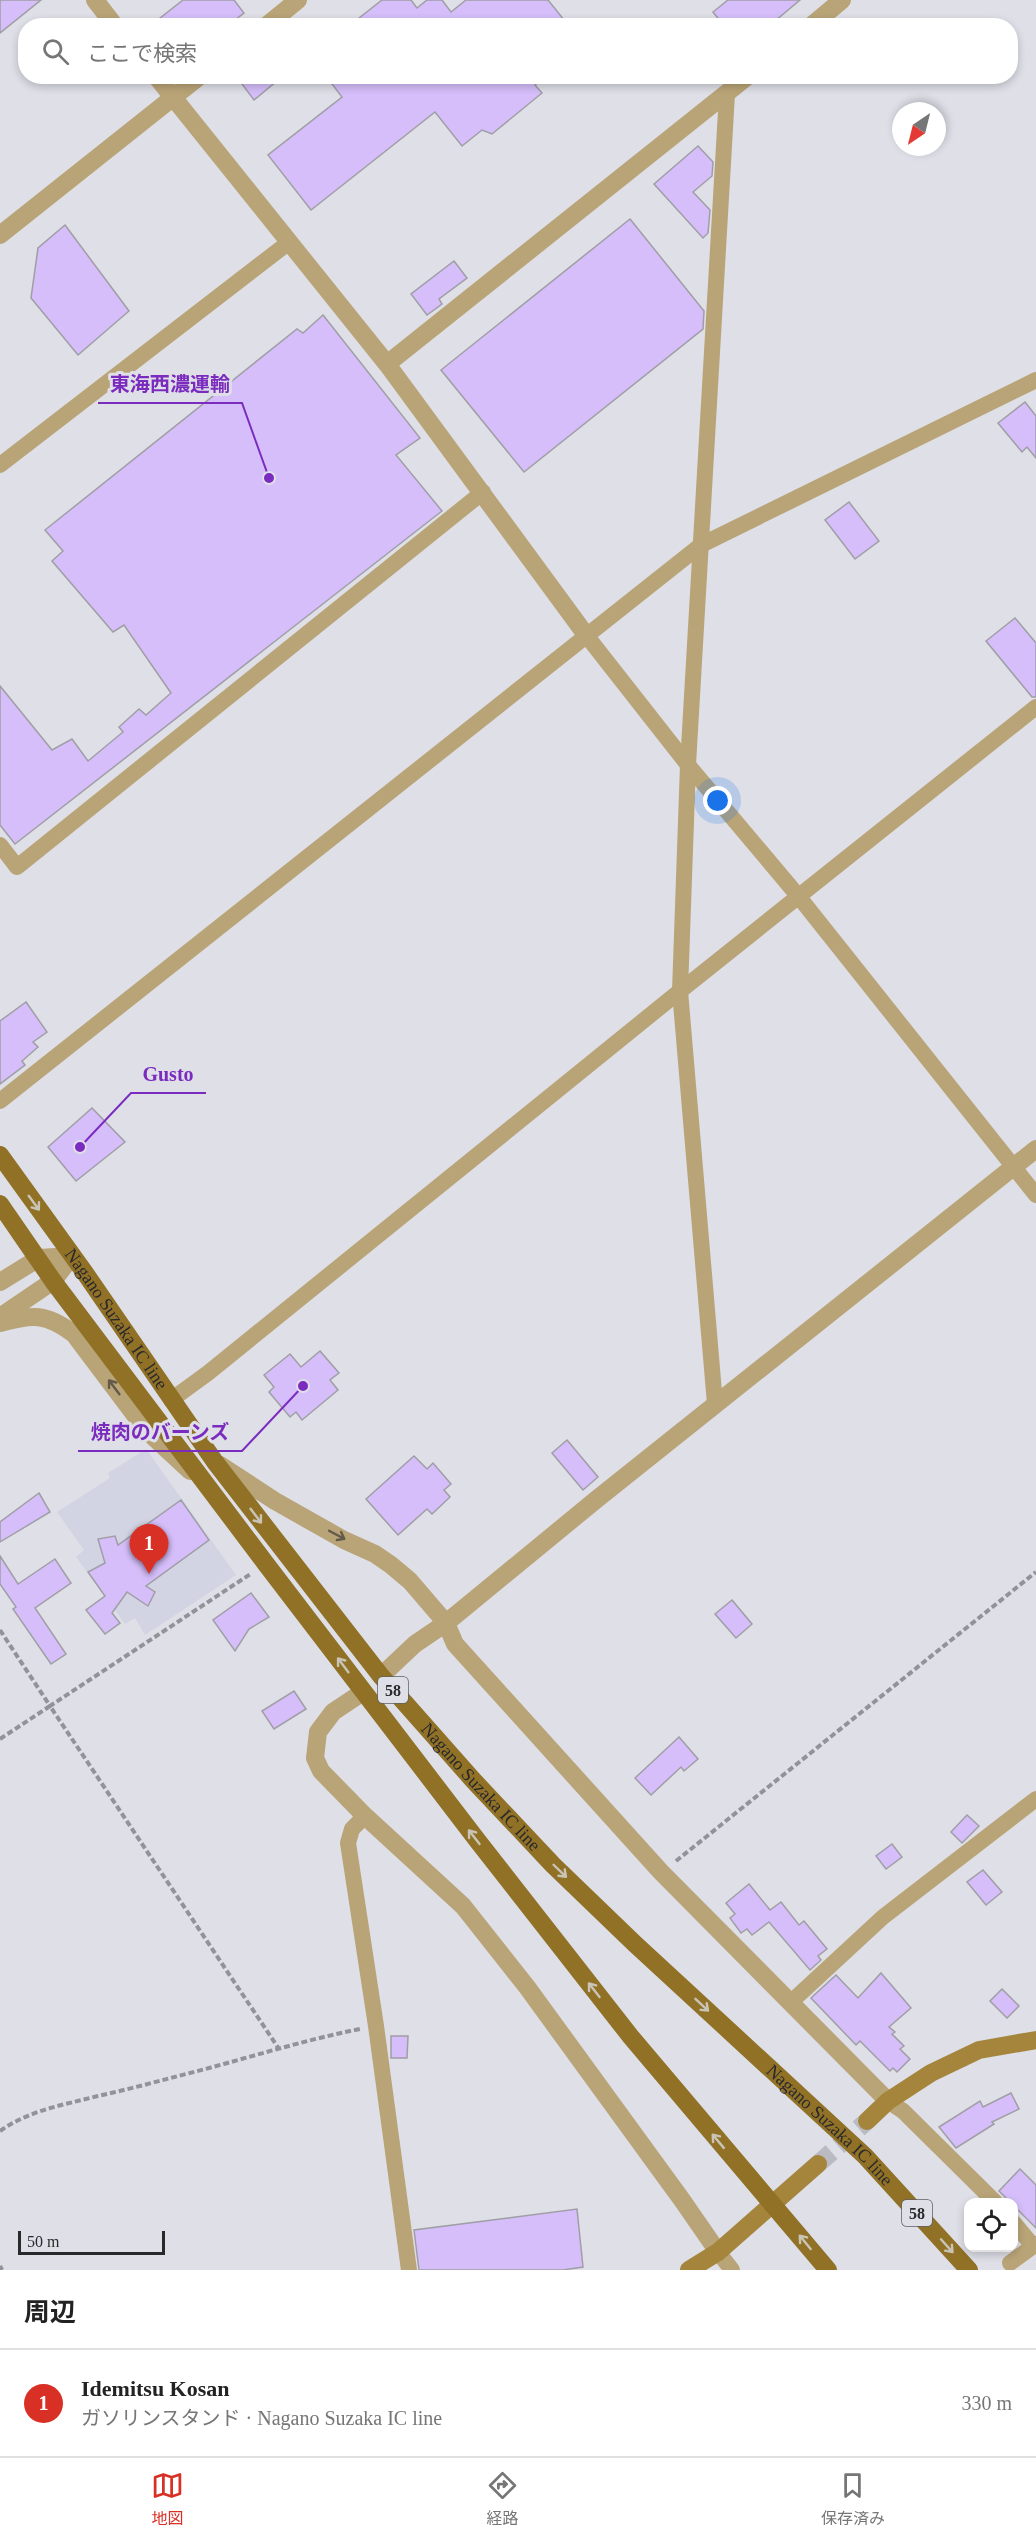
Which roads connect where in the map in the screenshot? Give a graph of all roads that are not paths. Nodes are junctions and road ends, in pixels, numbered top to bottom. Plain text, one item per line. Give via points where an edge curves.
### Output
1 (95, 0) edge
2 (298, 0) edge
3 (842, 0) edge
4 (109, 18) edge
5 (276, 18) edge
6 (821, 18) edge
7 (162, 84) edge
8 (190, 84) edge
9 (739, 84) edge
10 (727, 94) junction
11 (173, 98) junction
12 (0, 235) edge
13 (288, 243) junction
14 (387, 364) junction
15 (1036, 380) edge
16 (0, 465) edge
17 (483, 492) junction
18 (701, 545) junction
19 (586, 635) junction
20 (1036, 707) edge
21 (688, 765) junction
22 (0, 844) edge
23 (799, 897) junction
24 (680, 991) junction
25 (0, 1101) edge
26 (1036, 1149) edge
27 (0, 1155) edge
28 (1013, 1167) junction
29 (1036, 1195) edge
30 (0, 1204) edge
31 (72, 1256) junction
32 (39, 1258) junction
33 (54, 1281) junction
34 (0, 1282) edge
35 (0, 1317) edge
36 (0, 1323) edge
37 (171, 1400) junction
38 (715, 1404) junction
39 (215, 1462) junction
40 (211, 1491) junction
41 (446, 1623) junction
42 (381, 1676) junction
43 (363, 1692) junction
44 (1036, 1799) edge
45 (364, 1816) junction
46 (790, 2003) junction
47 (1036, 2040) edge
48 (888, 2101) junction
49 (867, 2121) tunnel mouth
50 (818, 2164) tunnel mouth
51 (991, 2198) edge
52 (1018, 2227) edge
53 (1035, 2245) edge
54 (718, 2252) junction
55 (1010, 2263) dead end
56 (408, 2270) edge
57 (689, 2270) edge
58 (732, 2270) edge
59 (828, 2270) edge
60 (969, 2270) edge

1 - 4 street
2 - 5 street
3 - 6 street
7 - 11 street
8 - 11 street
9 - 10 street
10 - 14 street
10 - 18 street
11 - 12 street
11 - 13 street
13 - 14 street
13 - 16 street
14 - 17 street
15 - 18 street
17 - 19 street
17 - 22 street via 17,867
18 - 19 street
18 - 21 street
19 - 21 street
19 - 25 street
20 - 23 street
21 - 23 street
21 - 24 street
23 - 24 street
23 - 28 street
24 - 37 street
24 - 38 street
26 - 28 street
27 -> 31 main road, Nagano Suzaka IC line / 58
28 - 29 street
28 - 38 street
30 - 32 main road, Nagano Suzaka IC line / 58
31 - 32 street
31 - 33 street
31 - 37 main road, Nagano Suzaka IC line / 58
32 - 33 main road, Nagano Suzaka IC line / 58
32 - 34 street
33 - 35 street
33 - 40 main road, Nagano Suzaka IC line / 58
40 -> 36 street via 147,1431 74,1334 41,1316
37 - 39 main road, Nagano Suzaka IC line / 58
38 - 41 street
39 -> 41 street via 275,1501 375,1554 410,1581
39 -> 42 main road, Nagano Suzaka IC line / 58
43 -> 40 main road, Nagano Suzaka IC line / 58
41 - 42 street via 415,1644
41 - 46 street via 455,1644 661,1872
42 -> 60 main road, Nagano Suzaka IC line / 58 via 554,1864 865,2156
43 - 45 street via 340,1707 318,1732 315,1758 329,1781
59 -> 43 main road, Nagano Suzaka IC line / 58 via 631,2037
44 - 46 street via 883,1917
45 - 54 street via 477,1924 534,1996
45 - 56 street via 352,1829 348,1843
46 - 48 street
47 - 48 main road via 979,2050 931,2073
48 - 49 main road
48 - 51 street via 903,2111
50 - 54 main road
52 - 53 street
53 - 55 street
54 - 57 main road
54 - 58 street

